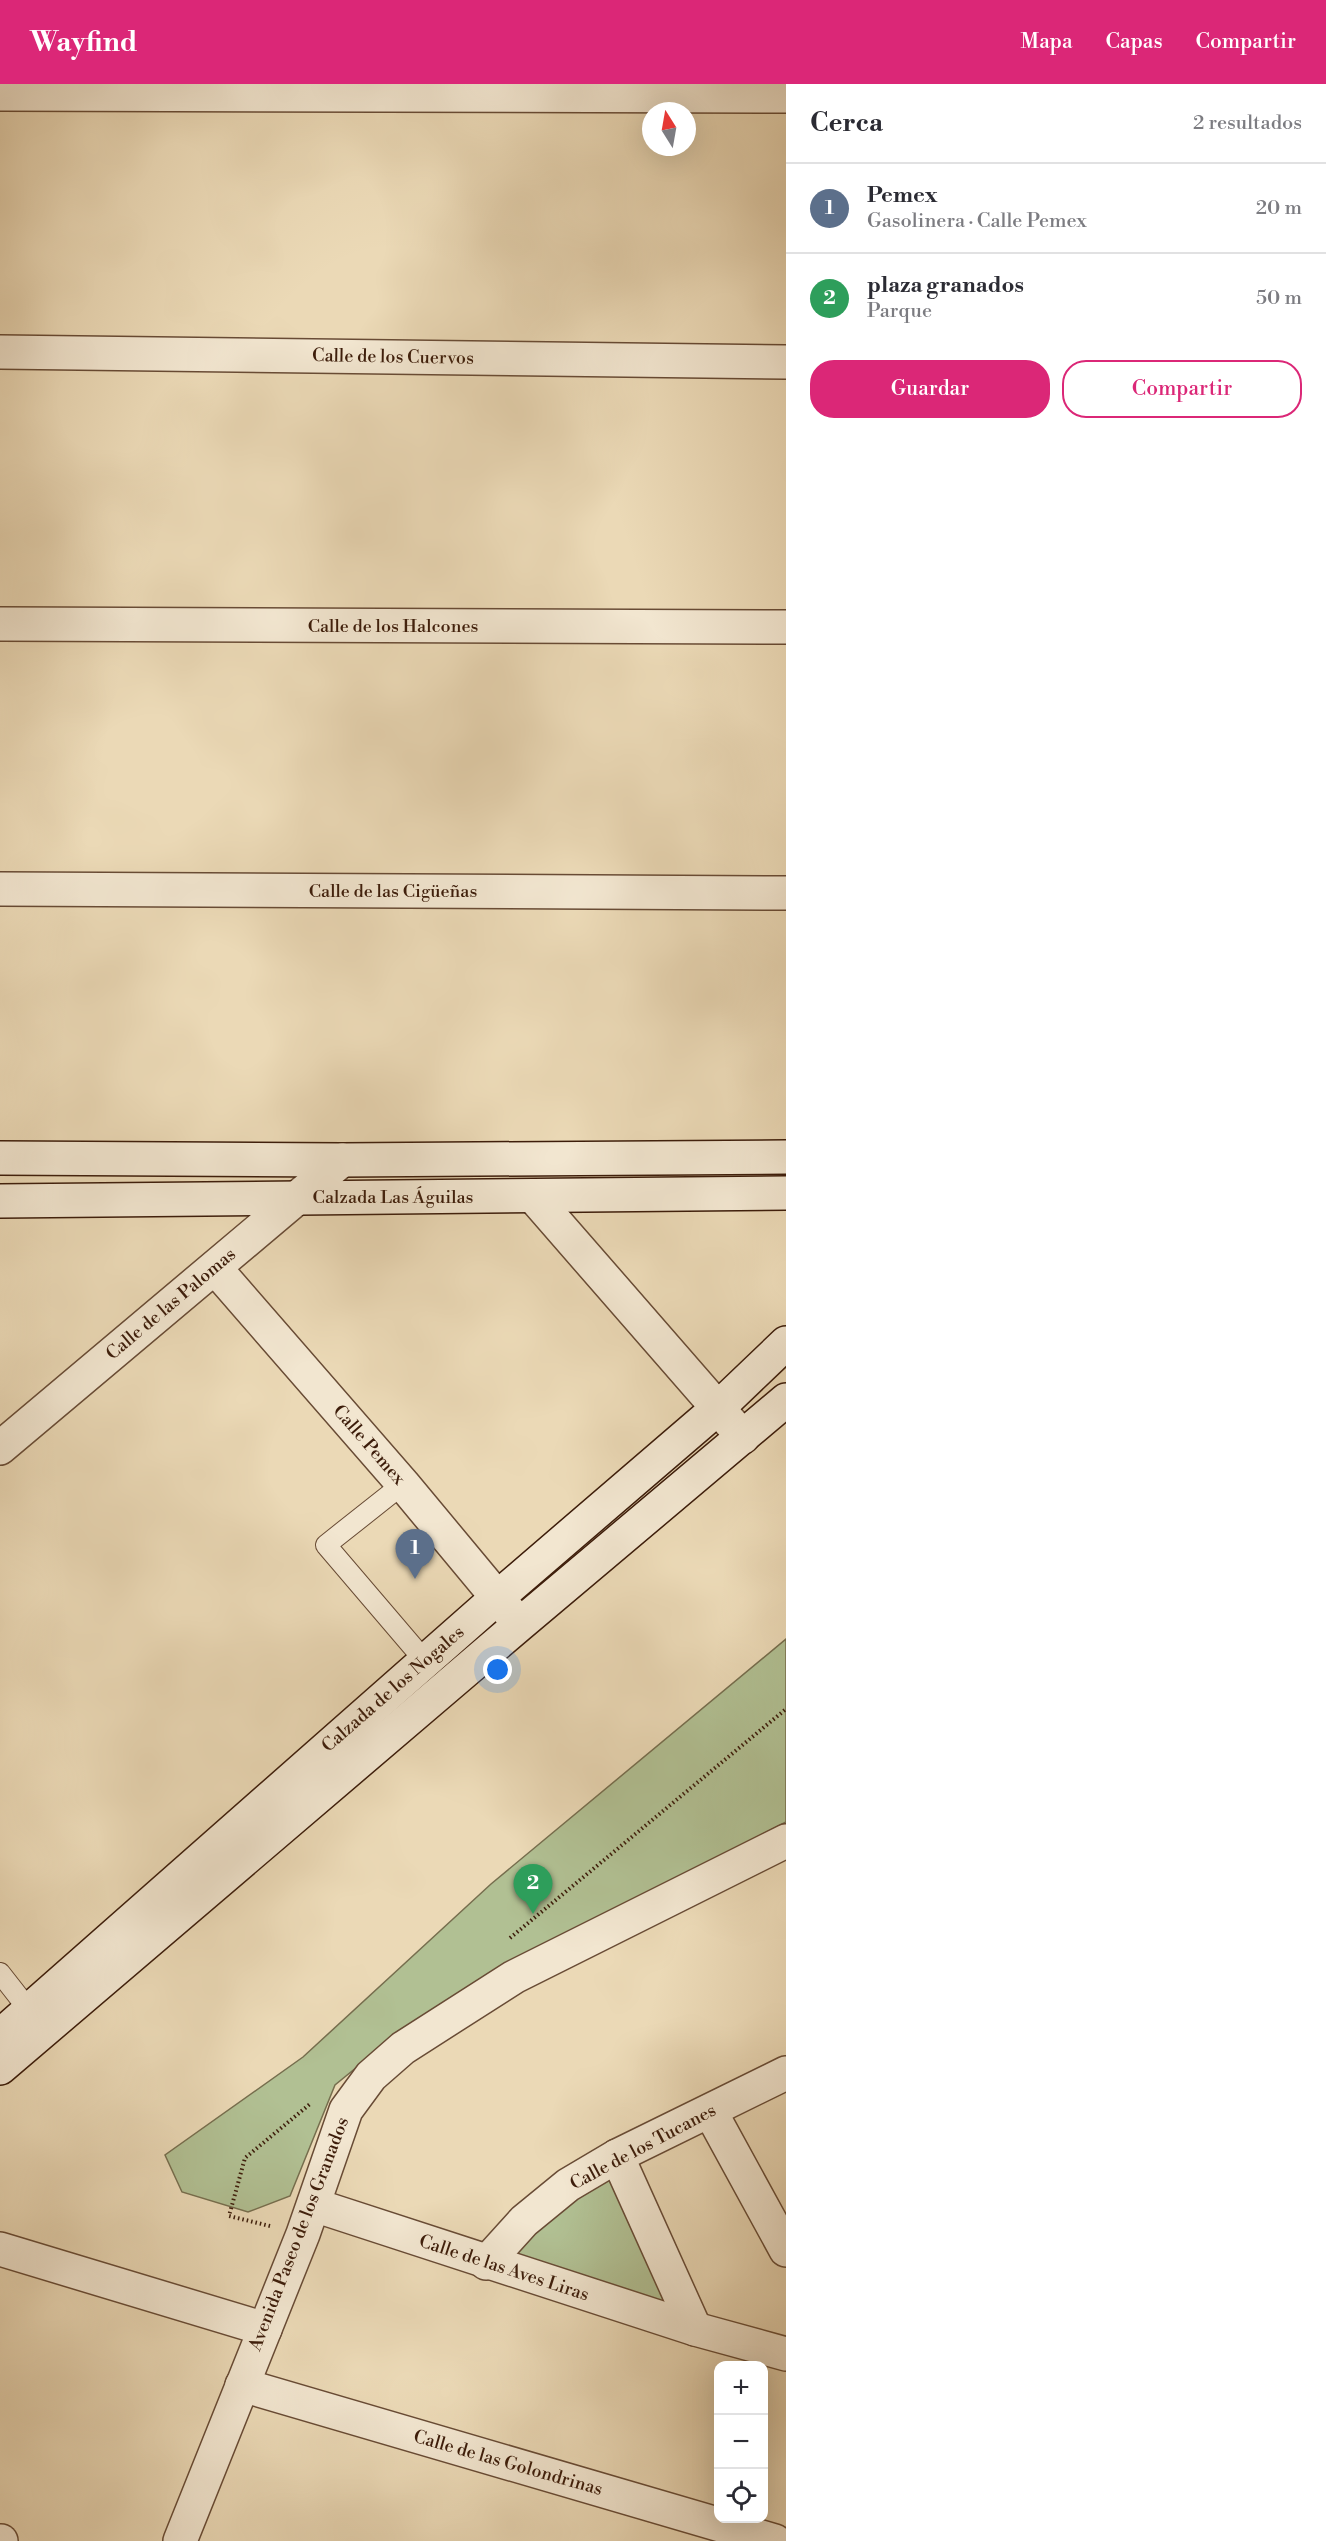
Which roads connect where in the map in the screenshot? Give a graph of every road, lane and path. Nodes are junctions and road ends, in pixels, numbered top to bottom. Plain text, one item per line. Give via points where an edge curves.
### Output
1 (0, 94) edge
2 (786, 96) edge
3 (0, 352) edge
4 (786, 362) edge
5 (0, 624) edge
6 (786, 627) edge
7 (0, 889) edge
8 (786, 892) edge
9 (786, 1157) edge
10 (0, 1158) edge
11 (342, 1160) junction
12 (786, 1193) edge
13 (533, 1196) junction
14 (298, 1197) junction
15 (0, 1201) edge
16 (215, 1268) junction
17 (786, 1343) edge
18 (786, 1400) edge
19 (718, 1408) junction
20 (743, 1437) junction
21 (0, 1448) edge
22 (403, 1484) junction
23 (498, 1597) junction
24 (519, 1624) junction
25 (425, 1660) junction
26 (253, 1833) junction
27 (786, 1841) edge
28 (0, 1973) edge
29 (29, 2010) junction
30 (0, 2036) edge
31 (0, 2068) edge
32 (786, 2073) edge
33 (710, 2111) junction
34 (617, 2156) junction
35 (314, 2205) junction
36 (0, 2249) edge
37 (786, 2250) edge
38 (486, 2263) junction
39 (265, 2329) junction
40 (695, 2330) junction
41 (786, 2354) edge
42 (242, 2385) junction
43 (180, 2541) edge
44 (775, 2541) edge

1 - 2 street
3 - 4 street, Calle de los Cuervos
5 - 6 street, Calle de los Halcones
7 - 8 street, Calle de las Cigüeñas
9 - 11 street, Calzada Las Águilas
10 - 11 street, Calzada Las Águilas
11 - 14 street, Calle de las Palomas
12 - 13 street, Calzada Las Águilas
13 - 14 street, Calzada Las Águilas
13 - 19 street
14 - 15 street, Calzada Las Águilas
14 - 16 street, Calle de las Palomas
16 - 21 street, Calle de las Palomas
16 - 22 street, Calle Pemex
17 - 19 street, Calzada de los Nogales
18 - 20 street, Calzada de los Nogales
19 - 20 street
19 - 23 street, Calzada de los Nogales
20 - 24 street, Calzada de los Nogales
22 - 23 street, Calle Pemex
22 - 25 lane via 326,1545
23 - 24 street, Calle Pemex
23 - 25 street, Calzada de los Nogales
24 - 26 street, Calzada de los Nogales
25 - 26 street, Calzada de los Nogales
26 - 29 street, Calzada de los Nogales
26 - 31 street, Calzada de los Nogales
27 - 35 street, Avenida Paseo de los Granados via 514,1977 403,2048 371,2076 346,2110
28 - 29 lane
29 - 30 street, Calzada de los Nogales
32 - 33 street, Calle de los Tucanes
33 - 34 street, Calle de los Tucanes
33 - 37 street
34 - 38 street, Calle de los Tucanes via 568,2185 524,2221
34 - 40 street
35 - 38 street, Calle de las Aves Liras
35 - 39 street, Avenida Paseo de los Granados
36 - 39 street
38 - 40 street, Calle de las Aves Liras
39 - 42 street, Avenida Paseo de los Granados
40 - 41 street, Calle de las Aves Liras
42 - 43 street, Avenida Paseo de los Granados
42 - 44 street, Calle de las Golondrinas

